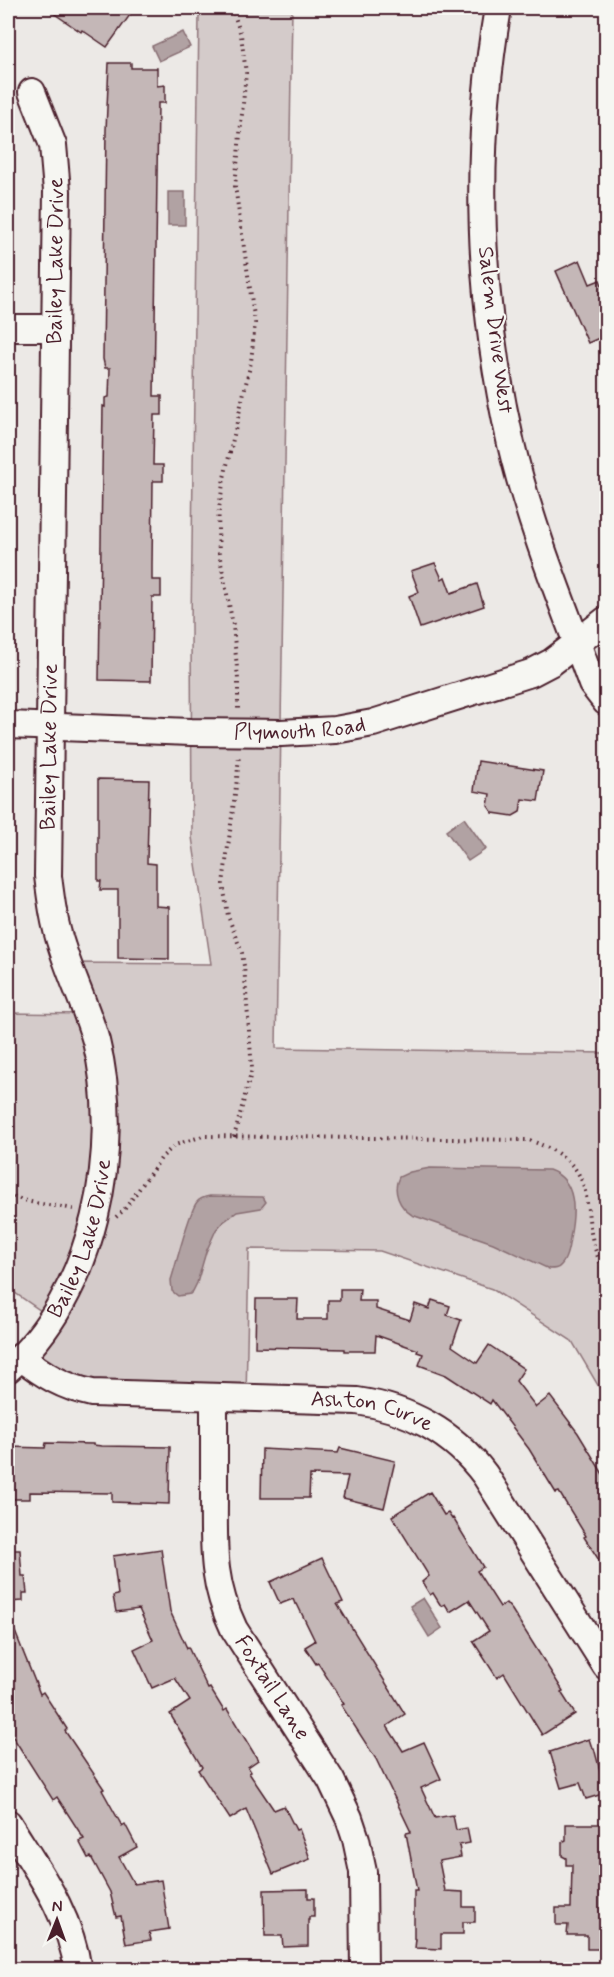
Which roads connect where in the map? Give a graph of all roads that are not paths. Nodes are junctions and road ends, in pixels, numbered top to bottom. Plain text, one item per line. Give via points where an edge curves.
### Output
1 (498, 8) edge
2 (32, 92) dead end
3 (8, 328) edge
4 (55, 328) junction
5 (606, 620) edge
6 (577, 643) junction
7 (606, 702) edge
8 (8, 725) edge
9 (50, 725) junction
10 (14, 1363) edge
11 (214, 1398) junction
12 (606, 1666) edge
13 (8, 1823) edge
14 (78, 1970) edge
15 (364, 1970) edge

1 - 6 street, Salem Drive West via 486,93 482,176 490,322 514,456 544,555
2 - 4 street, Bailey Lake Drive via 53,145 57,172
3 - 4 street
4 - 9 street, Bailey Lake Drive
5 - 6 street
6 - 7 street, Salem Drive West via 592,684
6 - 9 street, Plymouth Road via 531,672 373,723 318,731 239,732 124,731
8 - 9 street, Plymouth Road
9 - 10 street, Bailey Lake Drive via 50,895 56,929 88,1014 100,1061 105,1145 95,1214 75,1274 40,1336
10 - 11 street, Ashton Curve via 92,1393
11 - 12 street, Ashton Curve via 370,1403 404,1412 446,1436 476,1462 493,1486
11 - 15 street, Foxtail Lane via 217,1583 234,1629 331,1780 349,1818 363,1872
13 - 14 street via 57,1902 69,1928

